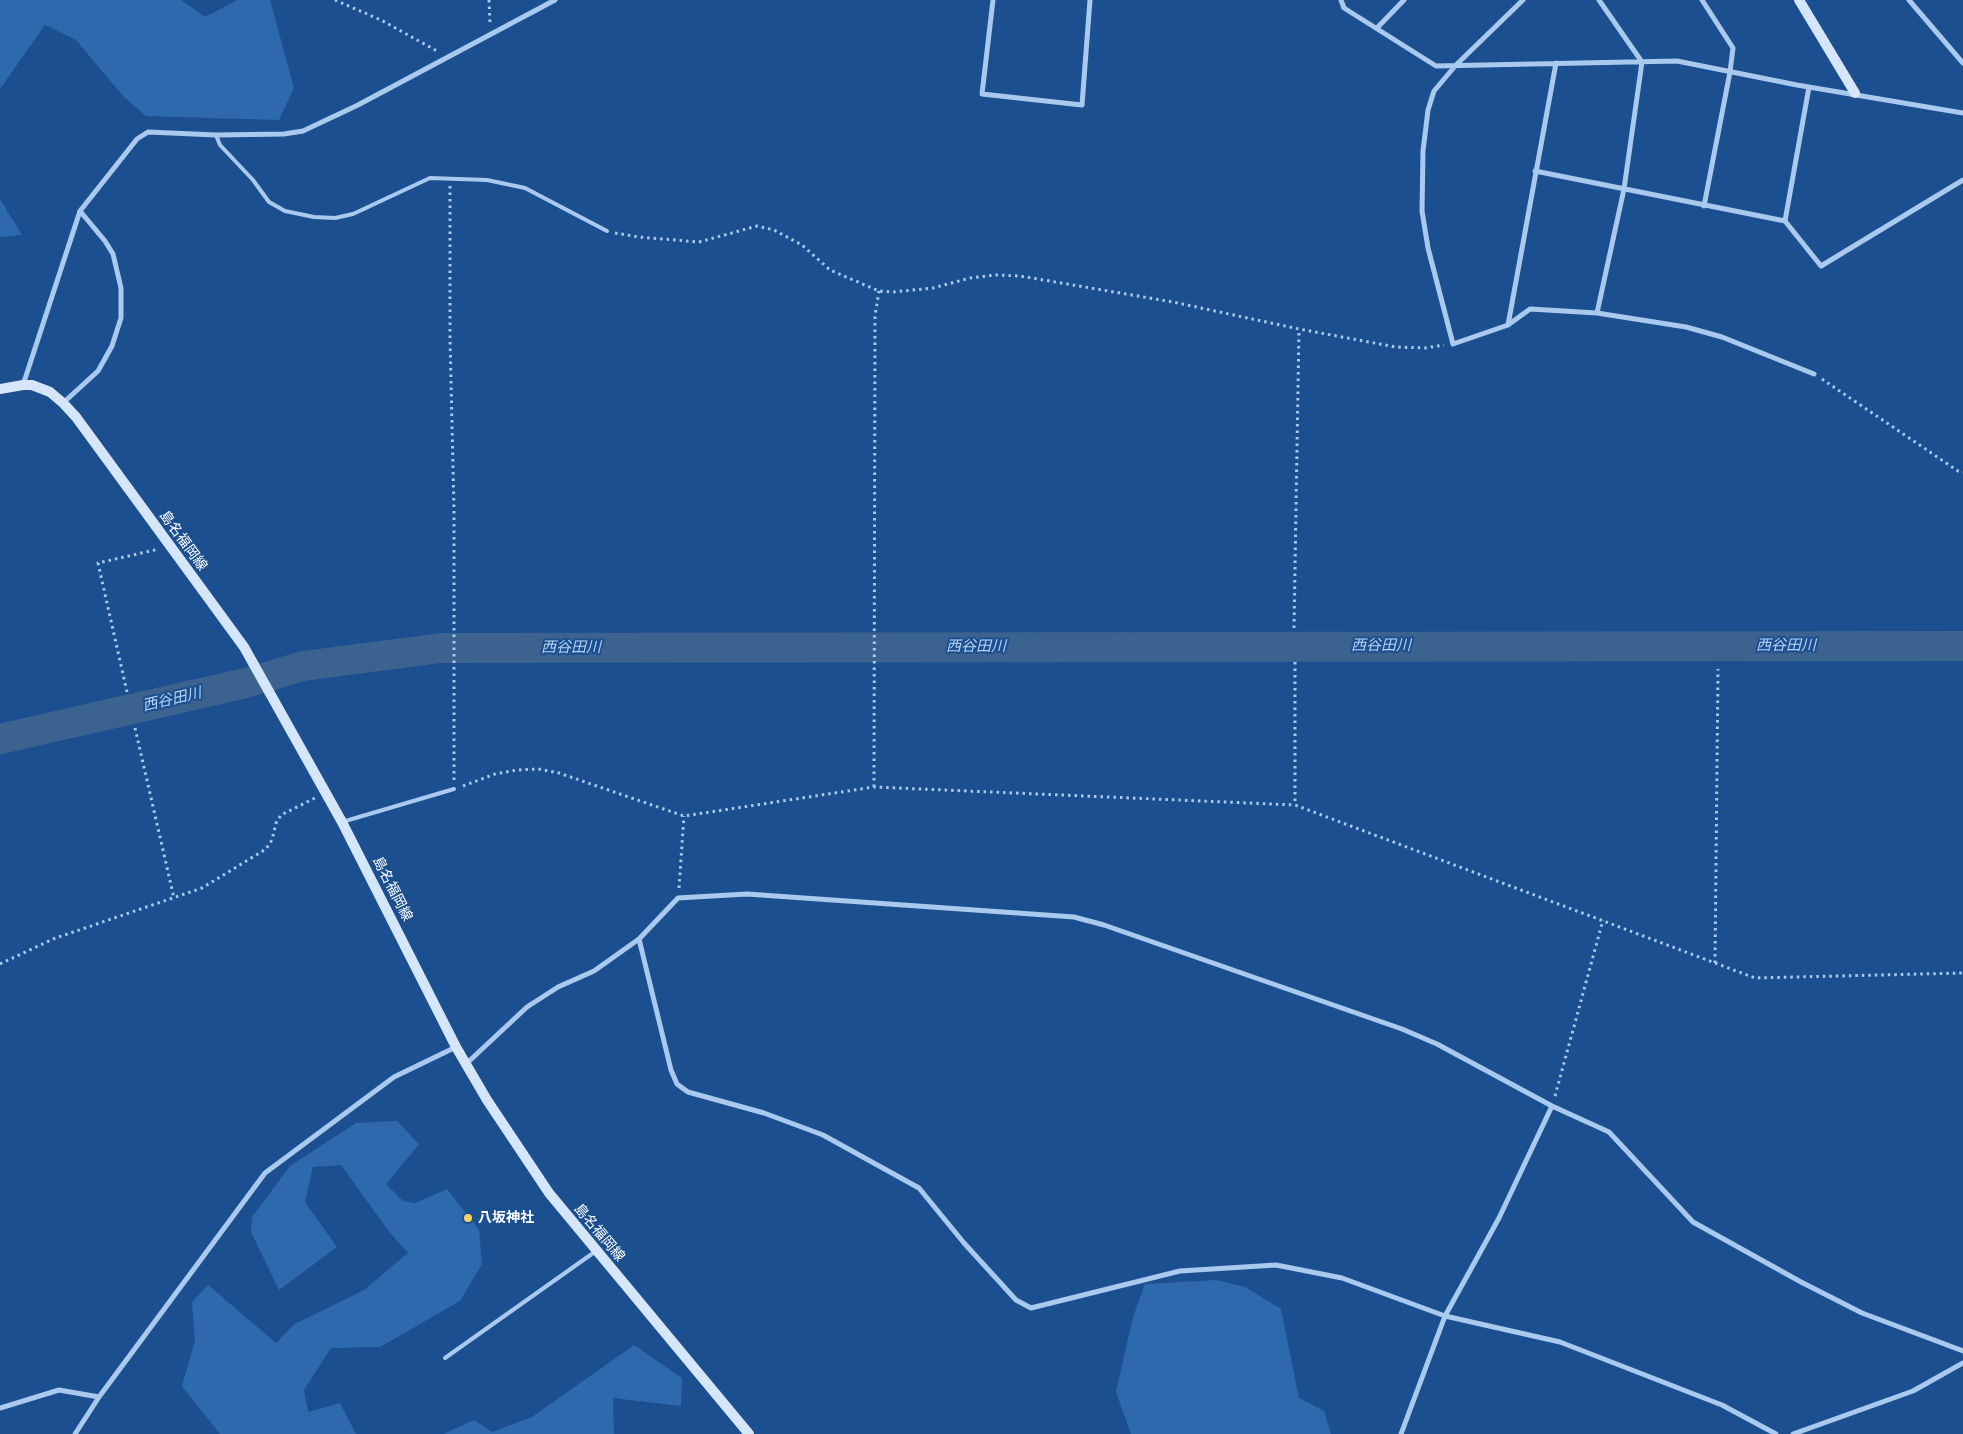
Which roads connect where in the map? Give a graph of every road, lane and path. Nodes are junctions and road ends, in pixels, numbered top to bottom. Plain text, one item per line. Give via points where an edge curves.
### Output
1 (335, 0) edge
2 (489, 0) edge
3 (555, 0) edge
4 (993, 0) edge
5 (1090, 0) edge
6 (1340, 0) edge
7 (1404, 0) edge
8 (1523, 0) edge
9 (1599, 0) edge
10 (1702, 0) edge
11 (1799, 0) edge
12 (1909, 0) edge
13 (1377, 28) junction
14 (490, 34) junction
15 (447, 56) junction
16 (1642, 62) junction
17 (1556, 63) junction
18 (1963, 63) edge
19 (1456, 65) junction
20 (1730, 72) junction
21 (1809, 87) junction
22 (1855, 94) junction
23 (1963, 113) edge
24 (216, 135) junction
25 (1535, 171) junction
26 (450, 180) junction
27 (1963, 180) edge
28 (1624, 189) junction
29 (1704, 206) junction
30 (80, 211) junction
31 (1786, 221) junction
32 (607, 231) joint
33 (879, 291) junction
34 (1597, 313) junction
35 (1508, 325) junction
36 (1299, 329) junction
37 (1453, 344) junction
38 (1814, 374) joint
39 (23, 385) junction
40 (0, 389) edge
41 (63, 403) junction
42 (1963, 472) edge
43 (169, 545) junction
44 (1294, 628) dead end
45 (1295, 662) dead end
46 (1718, 670) dead end
47 (127, 692) dead end
48 (135, 728) dead end
49 (874, 787) junction
50 (454, 789) junction
51 (327, 794) junction
52 (1295, 805) junction
53 (684, 816) junction
54 (342, 822) junction
55 (174, 898) junction
56 (678, 898) junction
57 (1603, 920) junction
58 (639, 939) junction
59 (1715, 963) junction
60 (0, 964) edge
61 (1963, 973) edge
62 (456, 1047) junction
63 (466, 1064) junction
64 (1552, 1106) junction
65 (596, 1250) junction
66 (1445, 1316) junction
67 (1963, 1351) edge
68 (446, 1358) dead end
69 (1963, 1363) edge
70 (98, 1397) junction
71 (0, 1408) edge
72 (75, 1434) edge
73 (749, 1434) edge
74 (1401, 1434) edge
75 (1776, 1434) edge
76 (1794, 1434) edge

1 - 15 path via 381,20
2 - 14 path
3 - 14 street
4 - 5 street via 982,94 1082,105
6 - 13 street via 1344,8
7 - 13 street
8 - 19 street
9 - 16 street
10 - 20 street via 1733,48
11 - 22 main road
12 - 18 street
13 - 19 street via 1436,66
14 - 15 street
15 - 24 street via 358,105 303,130 284,134
16 - 17 street
16 - 20 street via 1677,61
16 - 28 street
17 - 19 street
17 - 25 street
19 - 37 street via 1434,91 1428,110 1423,152 1422,211 1428,248
20 - 21 street
20 - 29 street
21 - 22 street
21 - 31 street
22 - 23 street
24 - 26 lane via 220,145 269,202 285,211 314,217 335,218 353,214 430,178
24 - 30 street via 148,132 138,139
25 - 28 street
25 - 35 street
26 - 32 lane via 487,180 524,188
26 - 50 path
27 - 31 street via 1821,266
28 - 29 street
28 - 34 street
29 - 31 street
30 - 39 street
30 - 41 street via 113,254 121,288 120,318 112,346 98,371
32 - 33 path via 639,238 699,242 756,226 774,230 802,245 830,270
33 - 36 path via 933,288 996,275 1020,276 1173,302
33 - 49 path via 875,316
34 - 35 street via 1530,309
34 - 38 street via 1686,327 1722,337
35 - 37 street
36 - 37 path via 1396,347 1425,348
36 - 44 path
38 - 42 path
39 - 40 main road, 島名福岡線
39 - 41 main road, 島名福岡線 via 50,392
41 - 43 main road, 島名福岡線
43 - 47 path via 98,563
43 - 51 main road, 島名福岡線 via 244,647
45 - 52 path
46 - 59 path
48 - 55 path
49 - 52 path
49 - 53 path
50 - 53 path via 495,774 538,769 560,773
50 - 54 lane
51 - 54 main road, 島名福岡線
51 - 55 path via 281,814 266,849 202,888
52 - 57 path
53 - 56 path
54 - 62 main road, 島名福岡線
55 - 60 path via 53,938
56 - 58 street
56 - 64 street via 747,894 1074,917 1402,1029 1437,1044
57 - 59 path
57 - 64 path
58 - 63 street via 594,971 558,987 527,1007
58 - 66 street via 677,1084 688,1092 764,1113 823,1135 918,1188 1016,1300 1031,1308 1180,1271 1276,1265 1342,1278
59 - 61 path via 1755,978
62 - 63 main road, 島名福岡線
62 - 70 street via 394,1077 265,1173
63 - 65 main road, 島名福岡線 via 549,1193
64 - 66 street via 1499,1218
64 - 67 street via 1609,1132 1693,1222 1862,1313
65 - 68 lane
65 - 73 main road, 島名福岡線
66 - 74 street
66 - 75 street via 1560,1342 1722,1405
69 - 76 street via 1913,1391
70 - 71 street via 59,1390
70 - 72 street

